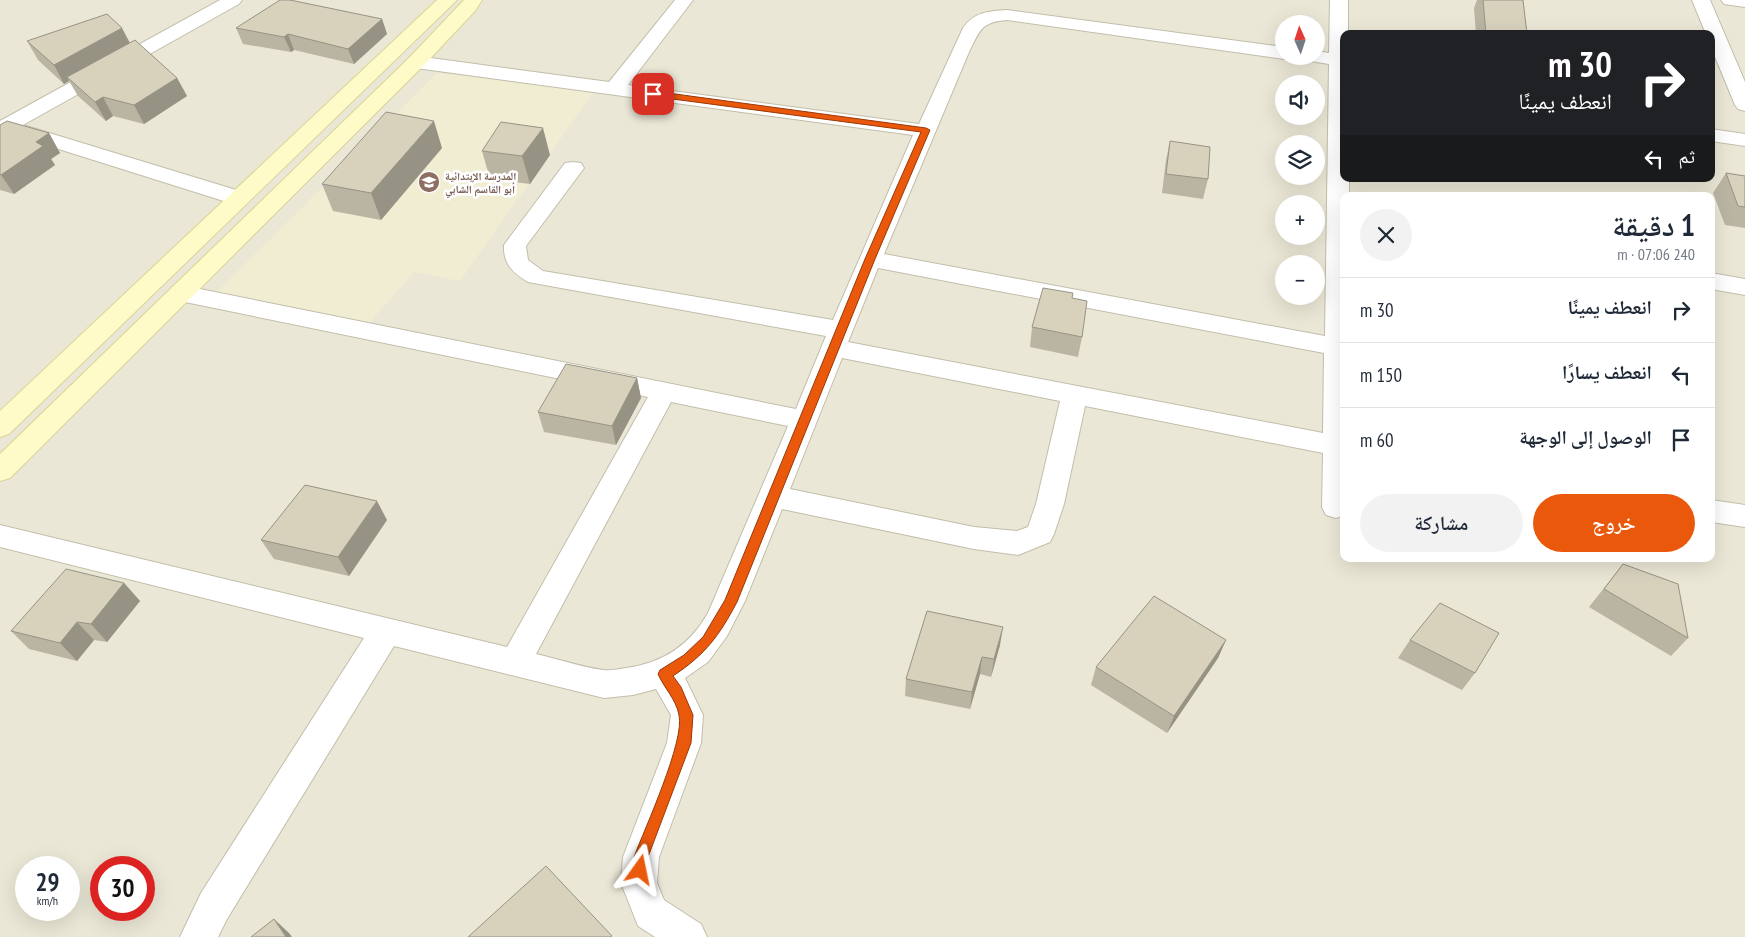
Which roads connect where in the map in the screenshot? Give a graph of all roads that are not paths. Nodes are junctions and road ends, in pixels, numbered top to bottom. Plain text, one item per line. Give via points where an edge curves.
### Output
1 (233, 0) edge
2 (448, 0) edge
3 (474, 0) edge
4 (684, 0) edge
5 (1339, 0) edge
6 (1701, 0) edge
7 (1730, 0) edge
8 (1745, 2) edge
9 (1714, 30) edge
10 (1715, 33) edge
11 (1340, 37) edge
12 (1275, 51) edge
13 (416, 62) junction
14 (1325, 64) edge
15 (1340, 73) edge
16 (614, 89) junction
17 (1743, 98) edge
18 (3, 125) edge
19 (926, 130) junction
20 (1715, 136) edge
21 (1745, 140) edge
22 (574, 168) dead end
23 (238, 198) junction
24 (870, 259) junction
25 (1340, 265) edge
26 (1715, 283) edge
27 (1745, 287) edge
28 (180, 293) junction
29 (838, 339) junction
30 (1338, 347) junction
31 (664, 392) junction
32 (1074, 395) junction
33 (1340, 413) edge
34 (804, 420) junction
35 (0, 427) edge
36 (1340, 446) edge
37 (1340, 458) edge
38 (0, 471) edge
39 (773, 496) junction
40 (1336, 507) dead end
41 (1715, 511) edge
42 (1745, 516) edge
43 (0, 536) edge
44 (386, 631) junction
45 (515, 662) junction
46 (664, 674) junction
47 (199, 937) edge
48 (688, 937) edge

1 - 18 street
2 - 23 main road
3 - 13 main road
4 - 16 street
5 - 11 street
6 - 9 street
7 - 8 street
10 - 17 street
12 - 19 street via 1007,15 982,18 975,22 960,52
13 - 16 street
13 - 28 main road
14 - 15 street
16 - 19 street
18 - 23 street
19 - 24 street
20 - 21 street
22 - 29 street via 515,245 514,256 519,266 536,277
23 - 35 main road
24 - 29 street
24 - 30 street
25 - 30 street
26 - 27 street
28 - 31 street
28 - 38 main road
29 - 32 street
29 - 34 street
30 - 33 street
31 - 34 street
31 - 45 street
32 - 36 street
32 - 39 street via 1050,504 1040,534 1018,543 974,538
34 - 39 street
37 - 40 street
39 - 46 street via 730,602 707,641 689,658
41 - 42 street
43 - 44 street
44 - 45 street
44 - 47 street via 214,906
45 - 46 street via 604,684 634,682
46 - 48 street via 676,691 686,715 684,743 641,857 639,883 651,913

